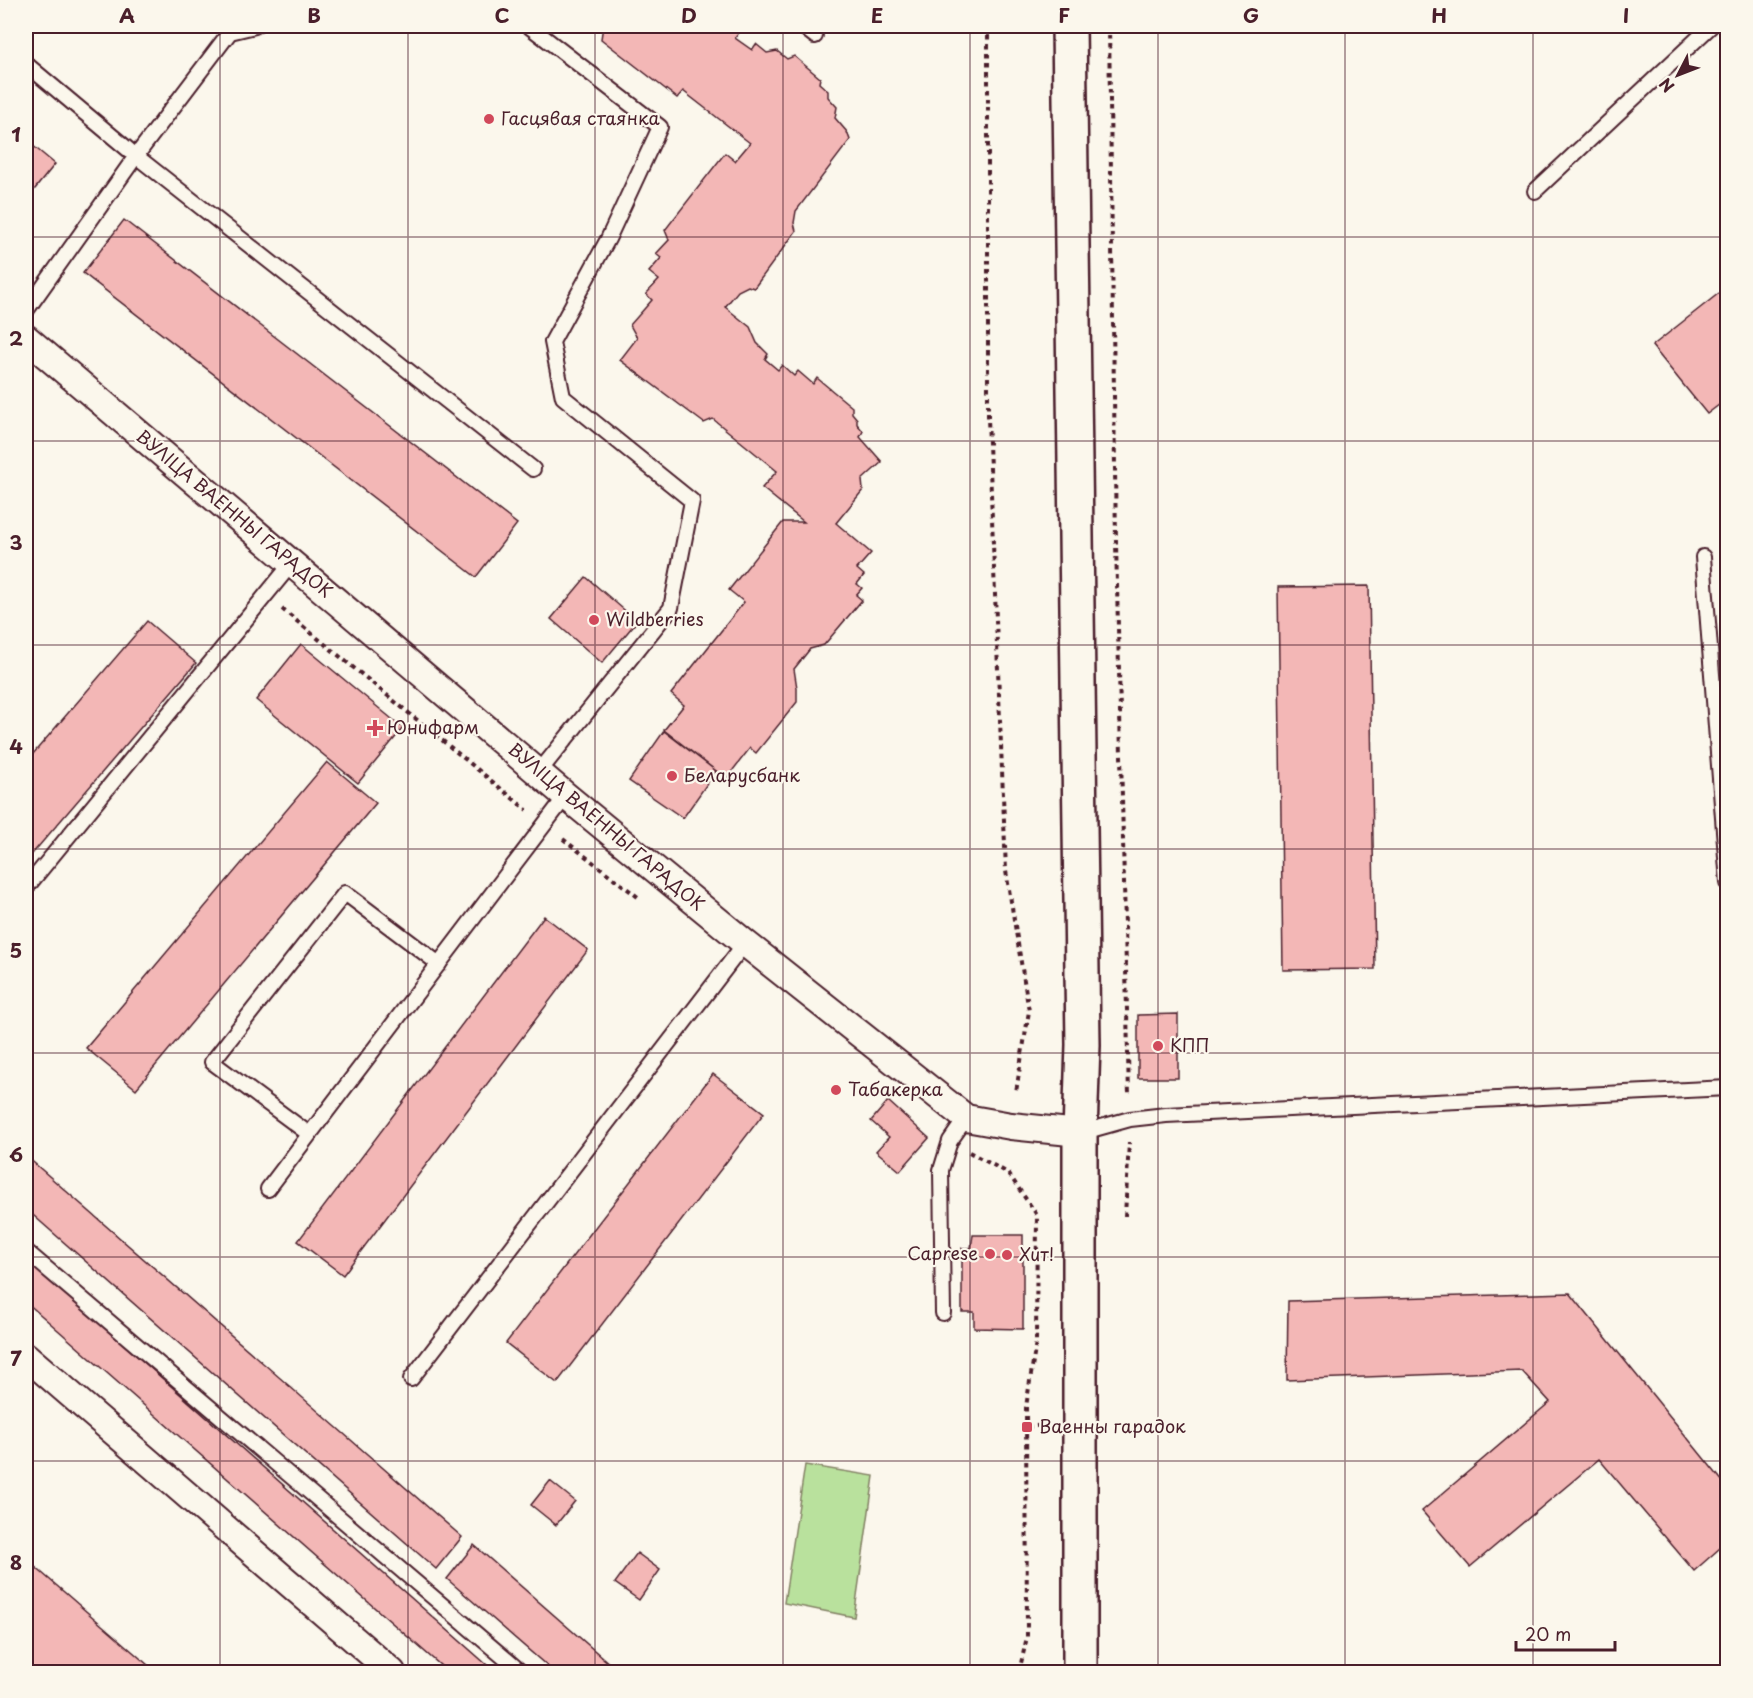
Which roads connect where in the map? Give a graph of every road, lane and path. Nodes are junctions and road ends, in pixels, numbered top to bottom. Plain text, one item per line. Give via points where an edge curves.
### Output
1 (255, 26) edge
2 (529, 26) edge
3 (802, 26) edge
4 (988, 26) edge
5 (1069, 26) edge
6 (1108, 26) edge
7 (1711, 26) edge
8 (228, 28) edge
9 (814, 36) dead end
10 (26, 64) edge
11 (136, 156) junction
12 (1535, 191) dead end
13 (26, 311) edge
14 (26, 338) edge
15 (533, 468) dead end
16 (1703, 557) dead end
17 (292, 563) junction
18 (539, 772) junction
19 (566, 796) junction
20 (1728, 883) edge
21 (26, 888) edge
22 (745, 943) junction
23 (439, 964) junction
24 (1728, 1088) edge
25 (1016, 1092) dead end
26 (966, 1118) junction
27 (1130, 1119) junction
28 (1080, 1133) junction
29 (309, 1134) junction
30 (268, 1189) dead end
31 (1125, 1216) dead end
32 (26, 1251) edge
33 (944, 1313) dead end
34 (26, 1356) edge
35 (411, 1379) dead end
36 (1026, 1484) dead end
37 (392, 1672) edge
38 (520, 1672) edge
39 (1019, 1672) edge
40 (1080, 1672) edge

1 - 8 lane
2 - 18 lane via 660,127 608,239 552,342 563,397 692,501 671,608
3 - 9 lane
4 - 25 path via 988,418 1006,871 1029,1011
5 - 28 main road via 1083,1045
6 - 27 path
7 - 12 lane
8 - 11 lane
10 - 11 lane
11 - 13 lane
11 - 15 lane
14 - 17 street, ВУЛІЦА ВАЕННЫ ГАРАДОК
16 - 20 lane
17 - 18 street, ВУЛІЦА ВАЕННЫ ГАРАДОК
17 - 21 lane
18 - 19 street, ВУЛІЦА ВАЕННЫ ГАРАДОК
19 - 22 street, ВУЛІЦА ВАЕННЫ ГАРАДОК
19 - 23 lane
22 - 26 street, ВУЛІЦА ВАЕННЫ ГАРАДОК
22 - 35 lane
23 - 29 lane
23 - 29 lane via 345,893 212,1062
24 - 27 lane
26 - 28 street, ВУЛІЦА ВАЕННЫ ГАРАДОК
26 - 33 lane via 950,1141 941,1170
27 - 28 lane
27 - 31 path
28 - 40 main road
29 - 30 lane
32 - 38 lane
34 - 37 street
36 - 39 path via 1027,1636

